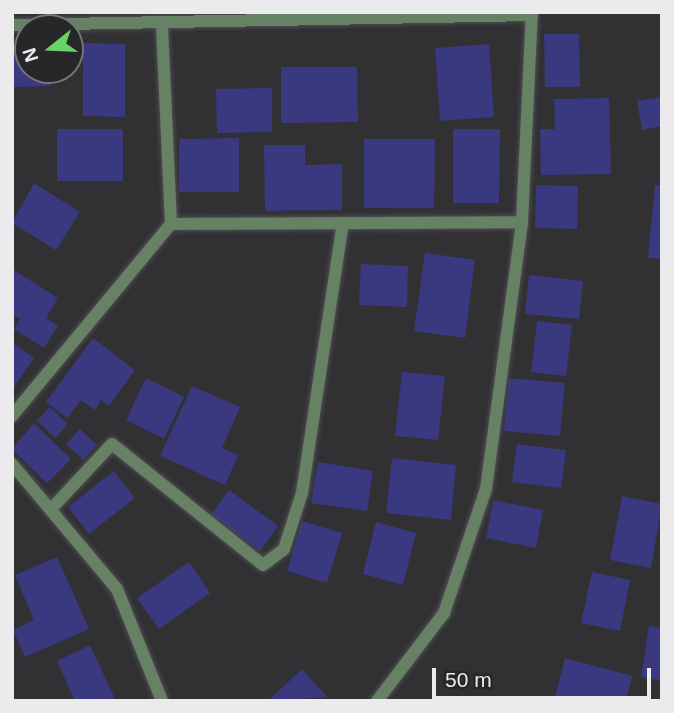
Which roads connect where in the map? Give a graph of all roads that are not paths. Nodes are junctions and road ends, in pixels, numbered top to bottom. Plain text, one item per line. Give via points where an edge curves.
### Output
1 (532, 13) edge
2 (12, 25) edge
3 (162, 26) junction
4 (522, 222) junction
5 (343, 223) junction
6 (170, 224) junction
7 (12, 416) edge
8 (12, 464) edge
9 (53, 507) junction
10 (162, 701) edge
11 (377, 701) edge

1 - 3 lane
1 - 4 lane
2 - 3 lane
3 - 6 lane
4 - 5 lane
4 - 11 lane via 486,489 466,561 444,613
5 - 6 lane
5 - 9 lane via 302,493 284,549 263,565 113,444
6 - 7 lane
8 - 9 lane
9 - 10 lane via 117,589

